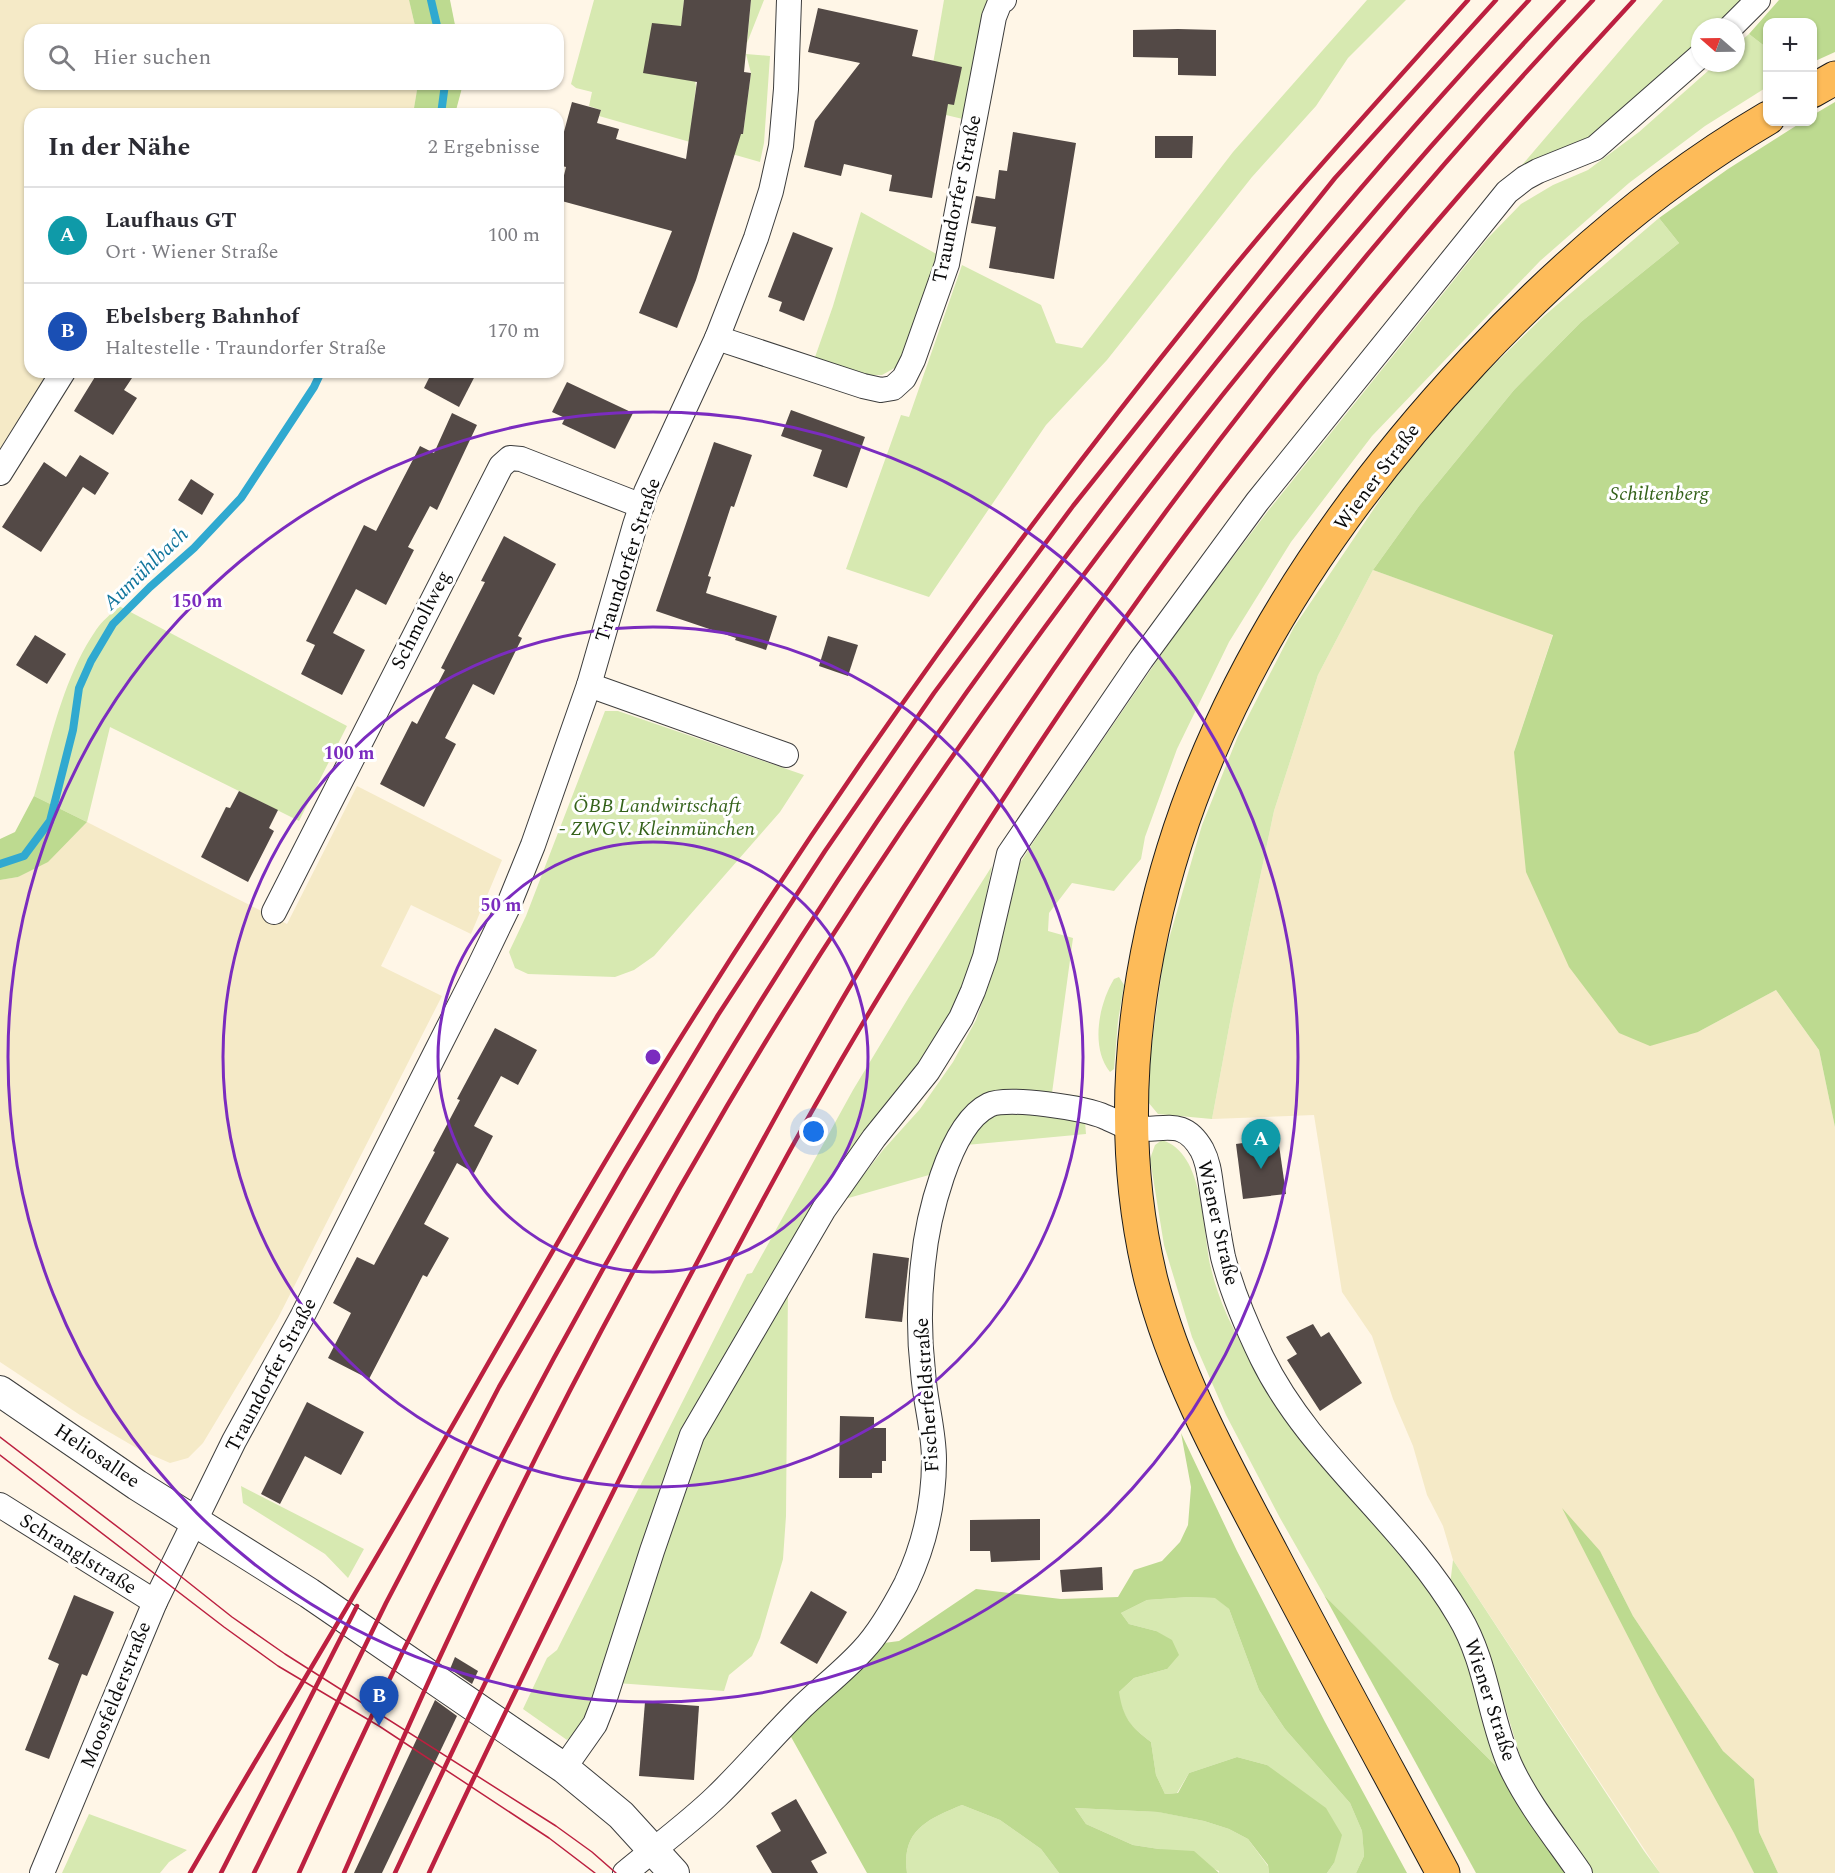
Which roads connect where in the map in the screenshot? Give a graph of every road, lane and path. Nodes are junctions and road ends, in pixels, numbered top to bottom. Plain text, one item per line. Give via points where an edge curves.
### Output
1 (789, 0) edge
2 (1004, 0) edge
3 (1758, 0) edge
4 (1740, 18) edge
5 (1691, 64) edge
6 (1835, 78) edge
7 (1817, 88) edge
8 (1763, 120) edge
9 (717, 338) junction
10 (59, 378) edge
11 (0, 473) edge
12 (642, 506) junction
13 (589, 686) junction
14 (786, 755) dead end
15 (274, 912) dead end
16 (1131, 1128) junction
17 (0, 1391) edge
18 (0, 1505) edge
19 (195, 1520) junction
20 (155, 1602) junction
21 (564, 1768) junction
22 (653, 1849) junction
23 (42, 1873) edge
24 (625, 1873) edge
25 (674, 1873) edge
26 (1443, 1873) edge
27 (1580, 1873) edge

1 - 9 street, Traundorfer Straße via 781,146 756,238
2 - 9 street, Traundorfer Straße via 994,17 947,264 904,378 893,388 881,390
3 - 4 street
5 - 21 street via 1595,148 1531,174 1507,192 1257,502 1028,824 1009,854 985,957 947,1043 824,1209 692,1436 604,1701 595,1724
6 - 7 main road
8 - 16 main road, Wiener Straße via 1664,187 1609,231 1500,332 1390,457 1298,585 1223,718 1174,843 1142,973 1135,1026
9 - 12 street, Traundorfer Straße
10 - 11 street
12 - 13 street, Traundorfer Straße
12 - 15 street, Schmollweg via 521,459 510,458 501,466
13 - 14 street
13 - 19 street, Traundorfer Straße via 507,909
16 - 22 street, Fischerfeldstraße via 1095,1112 995,1101 978,1112 962,1133 932,1210 923,1262 921,1338 934,1455 933,1488 921,1548 906,1584 865,1648 715,1798
16 - 26 main road via 1134,1176 1151,1278 1193,1401
16 - 27 street, Wiener Straße via 1171,1126 1186,1132 1202,1151 1224,1259 1235,1296 1263,1360 1302,1422 1425,1567 1460,1617 1483,1671 1509,1762 1522,1788
17 - 19 street, Heliosallee
18 - 20 street, Schranglstraße
19 - 20 street, Moosfelderstraße
19 - 21 street
20 - 23 street, Moosfelderstraße
21 - 22 street via 621,1815
22 - 24 street, Fischerfeldstraße
22 - 25 street

